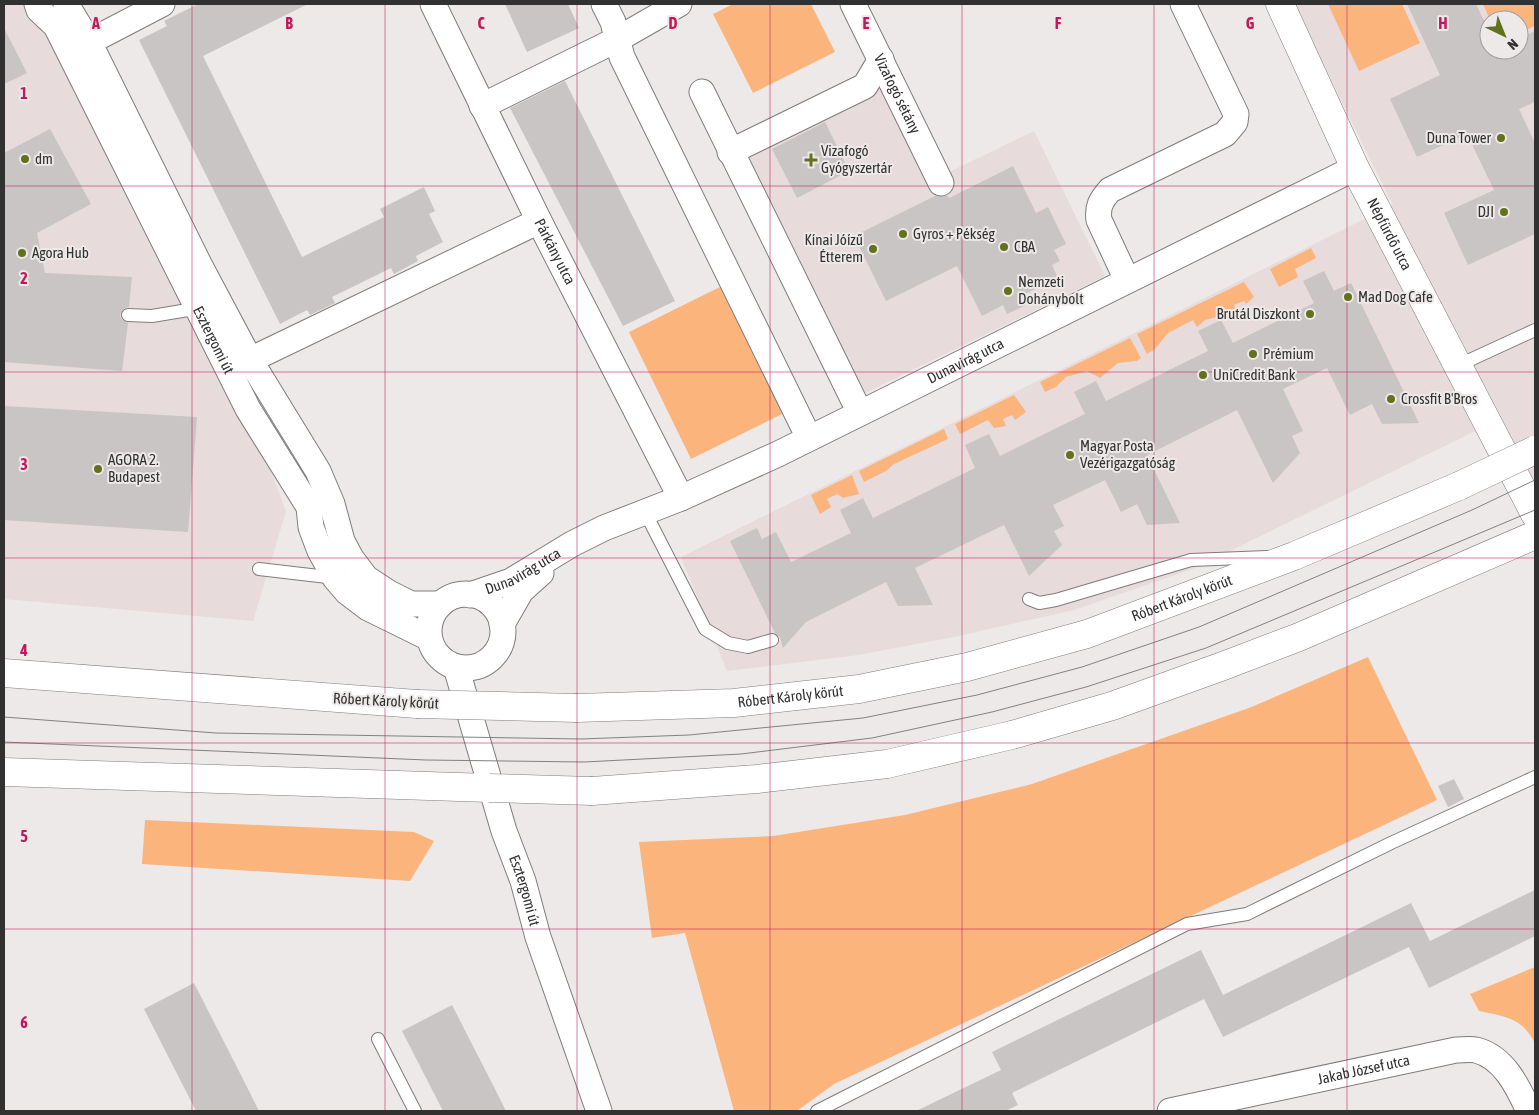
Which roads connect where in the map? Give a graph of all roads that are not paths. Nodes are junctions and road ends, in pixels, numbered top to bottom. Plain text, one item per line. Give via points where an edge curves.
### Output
1 (37, 4) edge
2 (66, 4) edge
3 (162, 4) edge
4 (433, 4) edge
5 (604, 4) edge
6 (679, 4) edge
7 (853, 4) edge
8 (1183, 4) edge
9 (1280, 4) edge
10 (618, 39) junction
11 (89, 42) junction
12 (881, 59) junction
13 (702, 92) dead end
14 (482, 106) junction
15 (730, 152) junction
16 (1355, 168) junction
17 (941, 183) dead end
18 (539, 221) junction
19 (1127, 280) junction
20 (208, 305) junction
21 (128, 316) dead end
22 (1535, 330) edge
23 (250, 360) junction
24 (1458, 365) junction
25 (860, 413) junction
26 (809, 438) junction
27 (1535, 450) edge
28 (681, 498) junction
29 (645, 512) junction
30 (1535, 514) edge
31 (1535, 535) edge
32 (572, 544) junction
33 (1294, 556) junction
34 (259, 569) dead end
35 (335, 578) junction
36 (366, 578) junction
37 (470, 595) junction
38 (1029, 599) dead end
39 (440, 604) junction
40 (502, 624) junction
41 (429, 638) junction
42 (772, 640) dead end
43 (456, 667) junction
44 (4, 673) edge
45 (4, 772) edge
46 (1535, 777) edge
47 (378, 1039) dead end
48 (415, 1111) edge
49 (598, 1111) edge
50 (817, 1111) edge
51 (1170, 1111) edge
52 (1528, 1111) edge

1 - 20 street, Esztergomi út via 56,26
2 - 11 street, Esztergomi út
3 - 11 street
4 - 14 street, Párkány utca
5 - 10 street
6 - 10 street
7 - 12 street, Vizafogó sétány
8 - 19 street via 1236,114 1235,122 1226,134 1110,190 1102,199 1099,220
9 - 16 main road, Népfürdő utca
10 - 14 street
10 - 26 street via 622,57
11 - 20 street, Esztergomi út
12 - 15 street via 865,86
12 - 17 street, Vizafogó sétány
13 - 15 street
14 - 18 street, Párkány utca
15 - 25 street
16 - 19 street, Dunavirág utca
16 - 24 main road, Népfürdő utca
18 - 23 street, Esztergomi út
18 - 28 street, Párkány utca
19 - 25 street, Dunavirág utca
20 - 21 lane via 152,316
20 - 23 street, Esztergomi út
20 - 35 street, Esztergomi út via 248,409 310,507 311,527
22 - 24 lane
23 - 36 street, Esztergomi út via 318,470 342,541
24 - 30 main road, Népfürdő utca
25 - 26 street, Dunavirág utca
26 - 28 street, Dunavirág utca
27 - 33 main road, Róbert Károly körút, bridge
28 - 29 street, Dunavirág utca
29 - 32 street, Dunavirág utca
29 - 42 lane via 705,629 728,643 748,647
31 - 45 main road, bridge via 1298,637 1112,706 1012,735 887,764 757,779 592,791
32 - 37 street, Dunavirág utca via 511,582
32 - 40 street, Dunavirág utca via 521,592
33 - 38 lane via 1191,560 1056,600 1039,603
33 - 44 main road, Róbert Károly körút, bridge via 1087,634 967,667 860,689 734,703 577,708 417,704
34 - 35 lane
35 - 36 lane
35 - 41 street, Esztergomi út via 368,608
36 - 39 street, Esztergomi út via 411,604
37 - 39 street, Esztergomi út via 454,596
37 - 40 street via 491,604
39 - 41 street via 430,620
40 - 43 street via 500,645 487,662 477,667
41 - 43 street via 443,661
43 - 49 street, Esztergomi út via 504,831
46 - 50 lane via 1248,914 1187,924
47 - 48 lane
51 - 52 street, Jakab József utca via 1456,1050 1476,1050 1500,1063 1519,1089

